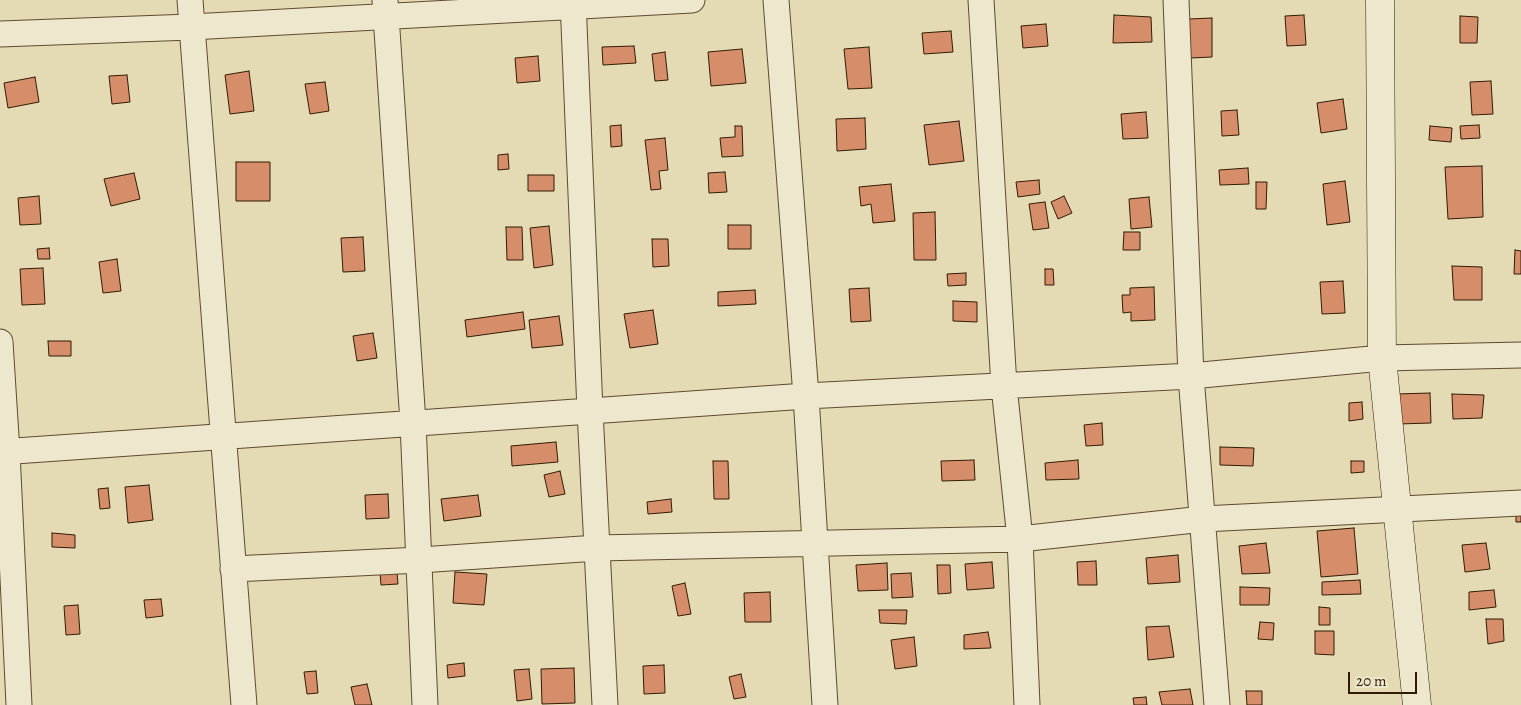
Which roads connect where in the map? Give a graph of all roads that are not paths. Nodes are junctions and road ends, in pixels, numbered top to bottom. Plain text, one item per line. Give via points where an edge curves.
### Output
1 (190, 0) edge
2 (692, 0) edge
3 (776, 0) edge
4 (981, 0) edge
5 (1176, 0) edge
6 (1380, 0) edge
7 (573, 3) edge
8 (386, 8) edge
9 (191, 27) junction
10 (0, 34) edge
11 (0, 342) edge
12 (1521, 355) edge
13 (1382, 358) junction
14 (1191, 376) junction
15 (1004, 386) junction
16 (806, 396) junction
17 (590, 411) junction
18 (413, 423) junction
19 (223, 436) junction
20 (4, 452) edge
21 (1521, 503) edge
22 (1397, 509) junction
23 (1203, 519) junction
24 (1020, 539) junction
25 (815, 544) junction
26 (597, 548) junction
27 (420, 560) junction
28 (234, 569) junction
29 (19, 705) edge
30 (244, 705) edge
31 (426, 705) edge
32 (605, 705) edge
33 (825, 705) edge
34 (1027, 705) edge
35 (1218, 705) edge
36 (1417, 705) edge

1 - 9 street
2 - 7 street
3 - 16 street
4 - 15 street
5 - 14 street
6 - 13 street
7 - 8 street
7 - 17 street
8 - 9 street
8 - 18 street
9 - 10 street
9 - 19 street
11 - 20 street
12 - 13 street
13 - 14 street
13 - 22 street
14 - 15 street
14 - 23 street
15 - 16 street
15 - 24 street
16 - 17 street
16 - 25 street
17 - 18 street
17 - 26 street
18 - 19 street
18 - 27 street
19 - 20 street
19 - 28 street
20 - 29 street
21 - 22 street
22 - 23 street
22 - 36 street
23 - 24 street
23 - 35 street
24 - 25 street
24 - 34 street
25 - 26 street
25 - 33 street
26 - 27 street
26 - 32 street
27 - 28 street
27 - 31 street
28 - 30 street

